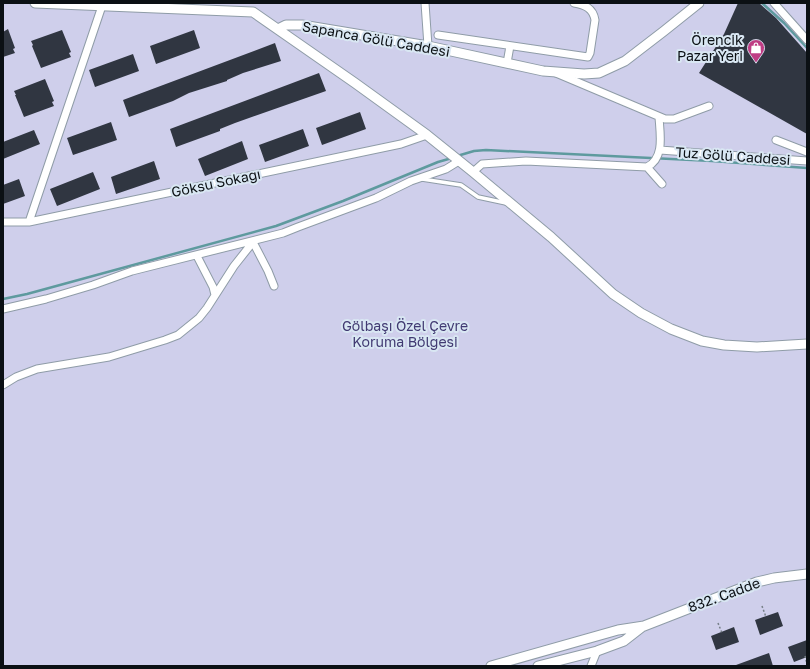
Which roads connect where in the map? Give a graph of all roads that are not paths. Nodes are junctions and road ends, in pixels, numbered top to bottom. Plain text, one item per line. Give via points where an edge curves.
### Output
1 (35, 3) edge
2 (425, 3) edge
3 (574, 3) edge
4 (699, 3) edge
5 (774, 3) edge
6 (102, 4) edge
7 (278, 29) junction
8 (438, 35) dead end
9 (807, 40) edge
10 (428, 46) junction
11 (510, 46) junction
12 (507, 63) junction
13 (552, 72) junction
14 (709, 106) dead end
15 (660, 117) junction
16 (427, 135) junction
17 (776, 140) dead end
18 (807, 152) edge
19 (659, 153) junction
20 (459, 161) junction
21 (807, 161) edge
22 (647, 167) junction
23 (473, 172) junction
24 (418, 178) junction
25 (662, 184) dead end
26 (511, 204) junction
27 (3, 222) edge
28 (29, 222) junction
29 (253, 242) junction
30 (197, 256) junction
31 (274, 286) dead end
32 (215, 295) junction
33 (3, 309) edge
34 (807, 344) edge
35 (3, 385) edge
36 (807, 574) edge
37 (644, 626) junction
38 (597, 650) junction
39 (491, 666) edge
40 (538, 666) edge
41 (591, 666) edge

1 - 6 street
2 - 10 street
3 - 11 street via 584,4 594,16 588,57
4 - 13 street, Sapanca Gölü Caddesi via 625,61 611,68 584,74
5 - 9 street
6 - 7 street via 253,12
6 - 28 street
7 - 10 street, Sapanca Gölü Caddesi via 286,25 302,25
7 - 16 street
8 - 11 street
10 - 12 street, Sapanca Gölü Caddesi
11 - 12 street
12 - 13 street, Sapanca Gölü Caddesi
13 - 15 street
14 - 15 street via 674,119
15 - 19 street
16 - 20 street
16 - 28 street, Göksu Sokağı via 401,144
17 - 18 street
19 - 21 street, Tuz Gölü Caddesi
19 - 22 street via 654,162
20 - 23 street
20 - 24 street via 446,169
22 - 23 street via 526,161 482,164
22 - 25 street
23 - 26 street
24 - 26 lane via 461,185 478,197
24 - 29 street via 376,198
26 - 34 street via 613,294 671,330 702,341 724,345 757,347
27 - 28 street, Göksu Sokağı
29 - 30 street
29 - 31 street
29 - 32 street
30 - 32 street
30 - 33 street via 132,271 46,299
32 - 35 street via 199,318 178,335 109,357 37,369
36 - 37 street, 832. Cadde via 757,582
37 - 38 street, 832. Cadde via 624,641
37 - 39 street, 832. Cadde via 618,630
38 - 40 street, 832. Cadde
38 - 41 street

